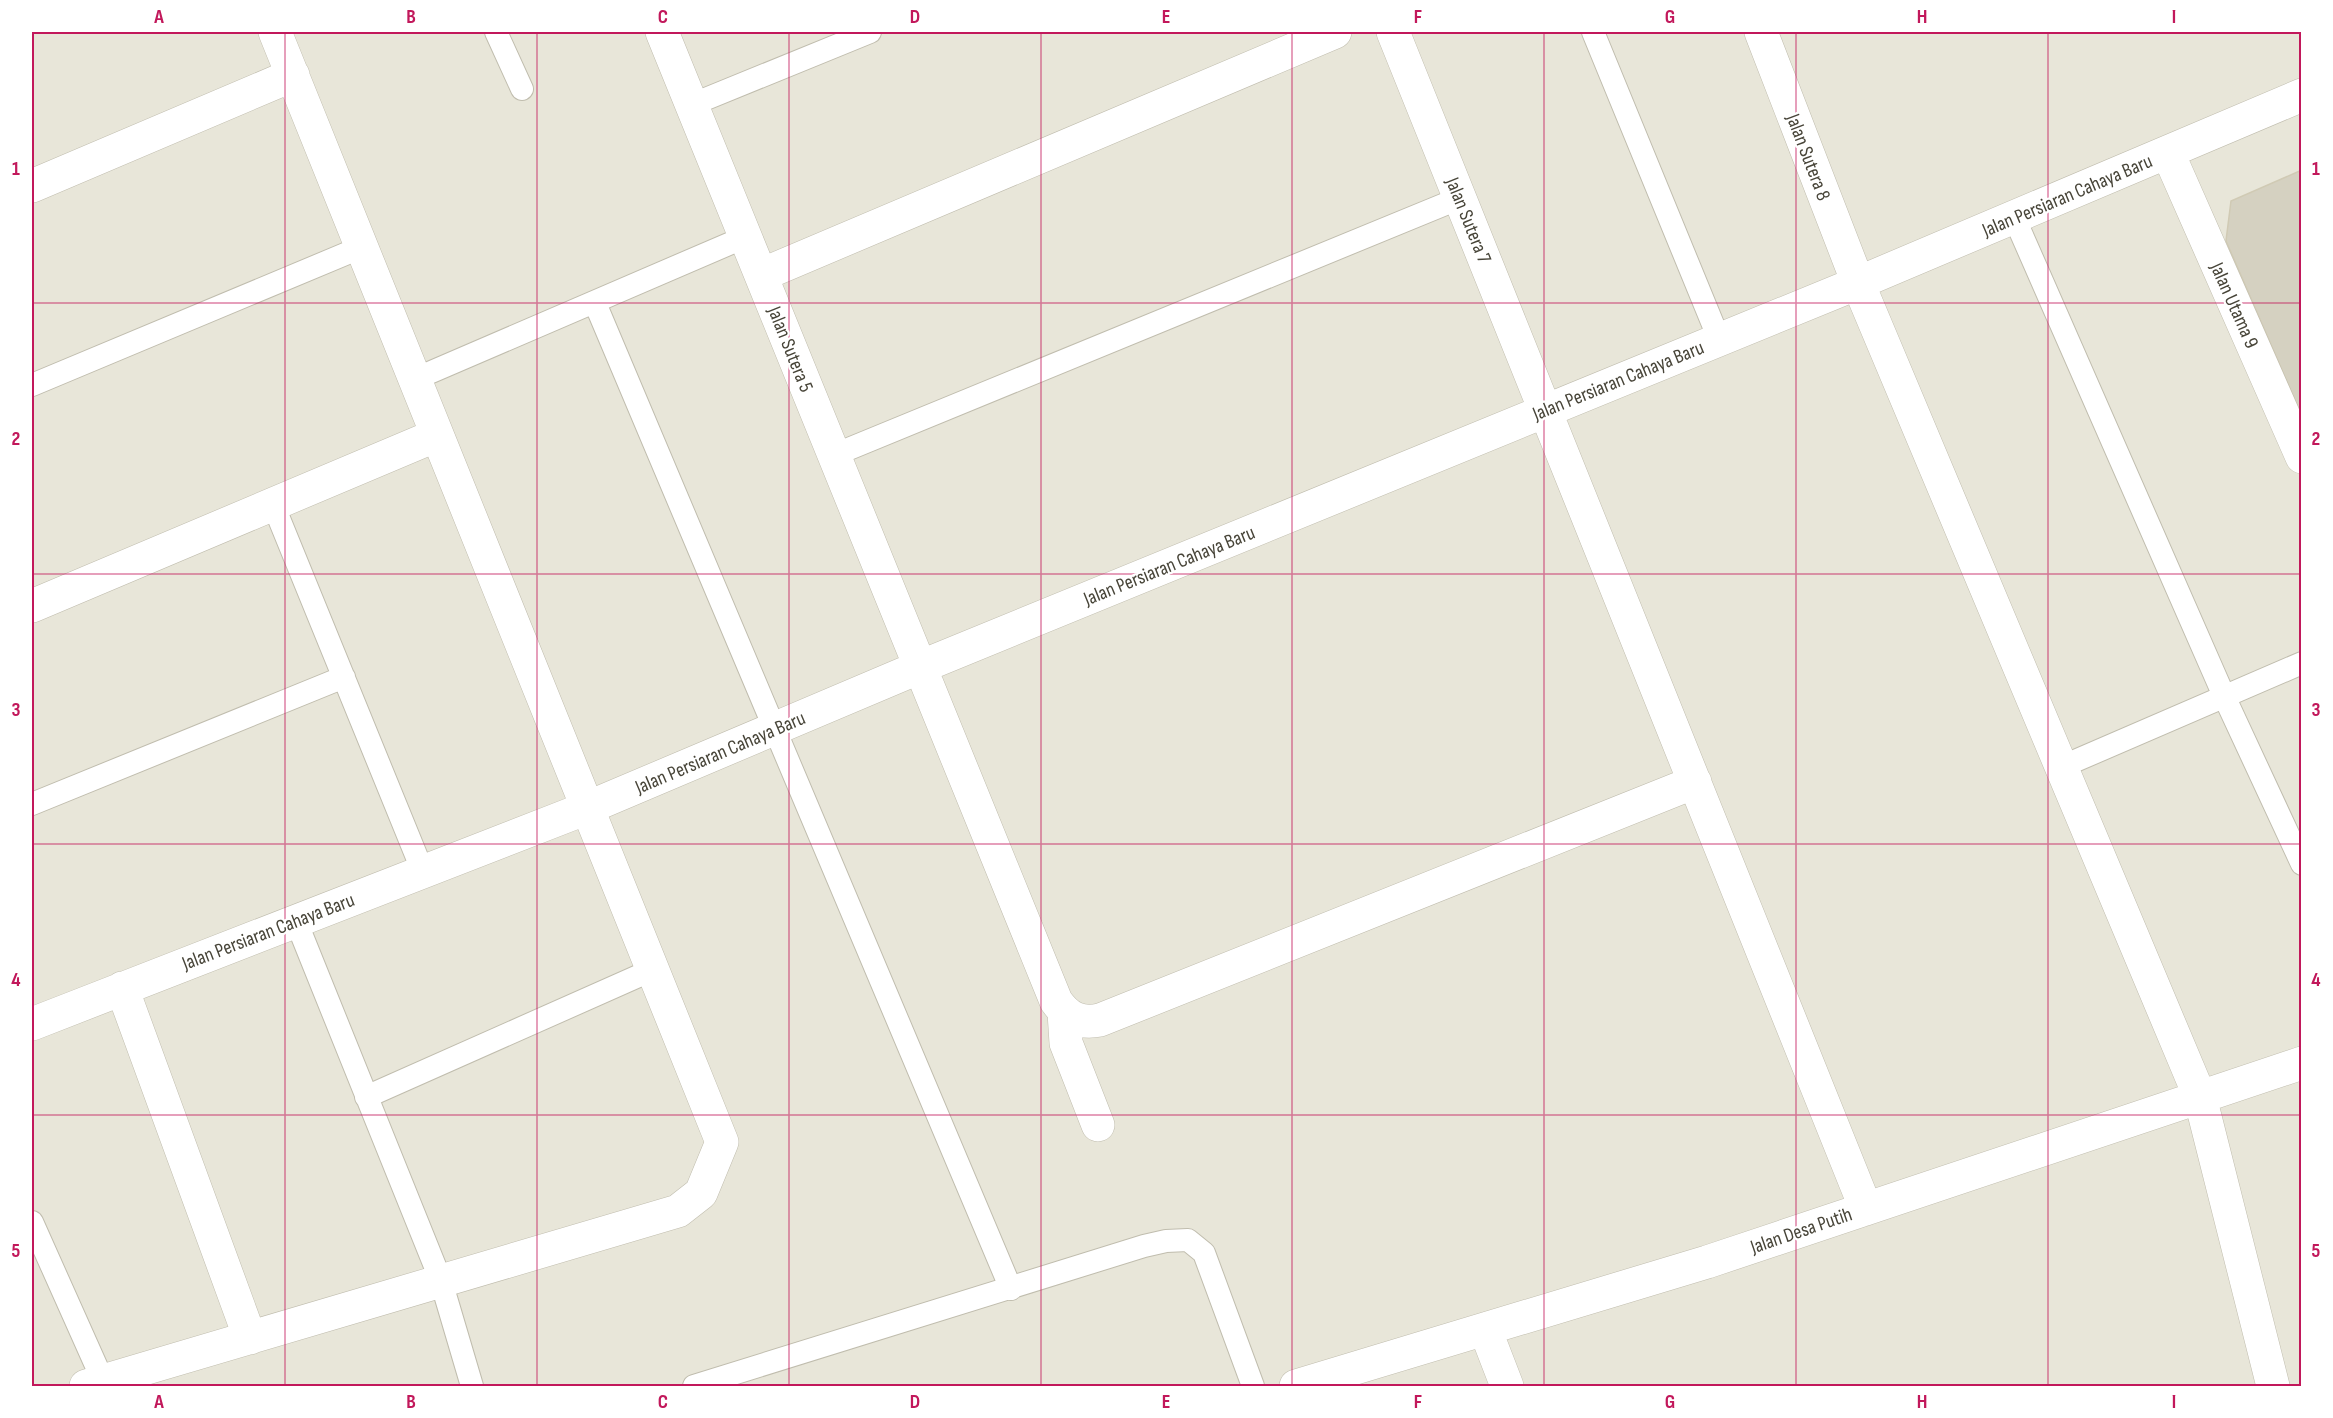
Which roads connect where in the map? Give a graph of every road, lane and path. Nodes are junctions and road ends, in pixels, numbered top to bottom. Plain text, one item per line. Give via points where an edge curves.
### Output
1 (275, 32) edge
2 (496, 32) edge
3 (662, 32) edge
4 (870, 32) edge
5 (1335, 32) edge
6 (1393, 32) edge
7 (1593, 32) edge
8 (1761, 32) edge
9 (292, 75) junction
10 (522, 89) dead end
11 (2301, 95) edge
12 (692, 105) junction
13 (2168, 153) junction
14 (32, 186) edge
15 (1460, 198) junction
16 (2014, 217) junction
17 (745, 237) junction
18 (362, 248) junction
19 (760, 275) junction
20 (1858, 283) junction
21 (595, 303) junction
22 (1719, 339) junction
23 (415, 379) junction
24 (32, 385) edge
25 (1546, 409) junction
26 (437, 435) junction
27 (834, 455) junction
28 (2301, 457) edge
29 (273, 504) junction
30 (32, 606) edge
31 (2301, 663) edge
32 (920, 667) junction
33 (344, 677) junction
34 (2224, 696) junction
35 (775, 729) junction
36 (2061, 767) junction
37 (1695, 782) junction
38 (32, 804) edge
39 (587, 808) junction
40 (2301, 864) edge
41 (423, 872) junction
42 (296, 921) junction
43 (652, 970) junction
44 (122, 988) junction
45 (1064, 1012) junction
46 (32, 1024) edge
47 (2301, 1063) edge
48 (366, 1097) junction
49 (2200, 1097) junction
50 (1098, 1125) dead end
51 (1866, 1209) junction
52 (32, 1222) edge
53 (441, 1281) junction
54 (1011, 1288) junction
55 (1485, 1329) junction
56 (250, 1338) junction
57 (1332, 1381) edge
58 (94, 1384) edge
59 (472, 1386) edge
60 (694, 1386) edge
61 (1253, 1386) edge
62 (1296, 1386) edge
63 (1507, 1386) edge
64 (2273, 1386) edge

1 - 9 street
2 - 10 lane
3 - 12 street, Jalan Sutera 5
4 - 12 lane
5 - 19 street
6 - 15 street, Jalan Sutera 7
7 - 22 lane
8 - 20 street, Jalan Sutera 8
9 - 14 street
9 - 18 street
11 - 13 street, Jalan Persiaran Cahaya Baru
12 - 17 street, Jalan Sutera 5
13 - 16 street, Jalan Persiaran Cahaya Baru
13 - 28 street, Jalan Utama 9
15 - 25 street, Jalan Sutera 7
15 - 27 lane
16 - 20 street, Jalan Persiaran Cahaya Baru
16 - 34 lane
17 - 19 street, Jalan Sutera 5
17 - 21 lane
18 - 23 street
18 - 24 lane
19 - 27 street, Jalan Sutera 5
20 - 22 street, Jalan Persiaran Cahaya Baru
20 - 36 street, Jalan Sutera 8
21 - 23 lane
21 - 35 lane
22 - 25 street, Jalan Persiaran Cahaya Baru
23 - 26 street
25 - 32 street, Jalan Persiaran Cahaya Baru
25 - 37 street, Jalan Sutera 7
26 - 29 street
26 - 39 street
27 - 32 street, Jalan Sutera 5
29 - 30 street
29 - 33 lane
31 - 34 lane
32 - 35 street, Jalan Persiaran Cahaya Baru
32 - 45 street, Jalan Sutera 5 via 1056,1001
33 - 38 lane
33 - 41 lane
34 - 36 lane
34 - 40 lane
35 - 39 street, Jalan Persiaran Cahaya Baru
35 - 54 lane
36 - 49 street, Jalan Sutera 8
37 - 45 street via 1100,1020 1087,1022
37 - 51 street, Jalan Sutera 7
39 - 41 street, Jalan Persiaran Cahaya Baru
39 - 43 street
41 - 42 street, Jalan Persiaran Cahaya Baru
42 - 44 street, Jalan Persiaran Cahaya Baru
42 - 48 lane
43 - 48 lane
43 - 53 street via 722,1142 701,1193 678,1211
44 - 46 street, Jalan Persiaran Cahaya Baru
44 - 56 street
45 - 50 street via 1066,1043
47 - 49 street, Jalan Desa Putih
48 - 53 lane
49 - 51 street, Jalan Desa Putih
49 - 64 street, Jalan Sutera 8
51 - 55 street, Jalan Desa Putih
52 - 58 lane
53 - 56 street
53 - 59 lane
54 - 60 lane
54 - 61 lane via 1144,1246 1188,1240 1204,1253
55 - 57 street, Jalan Desa Putih
55 - 63 street
56 - 58 street
57 - 62 street, Jalan Desa Putih

